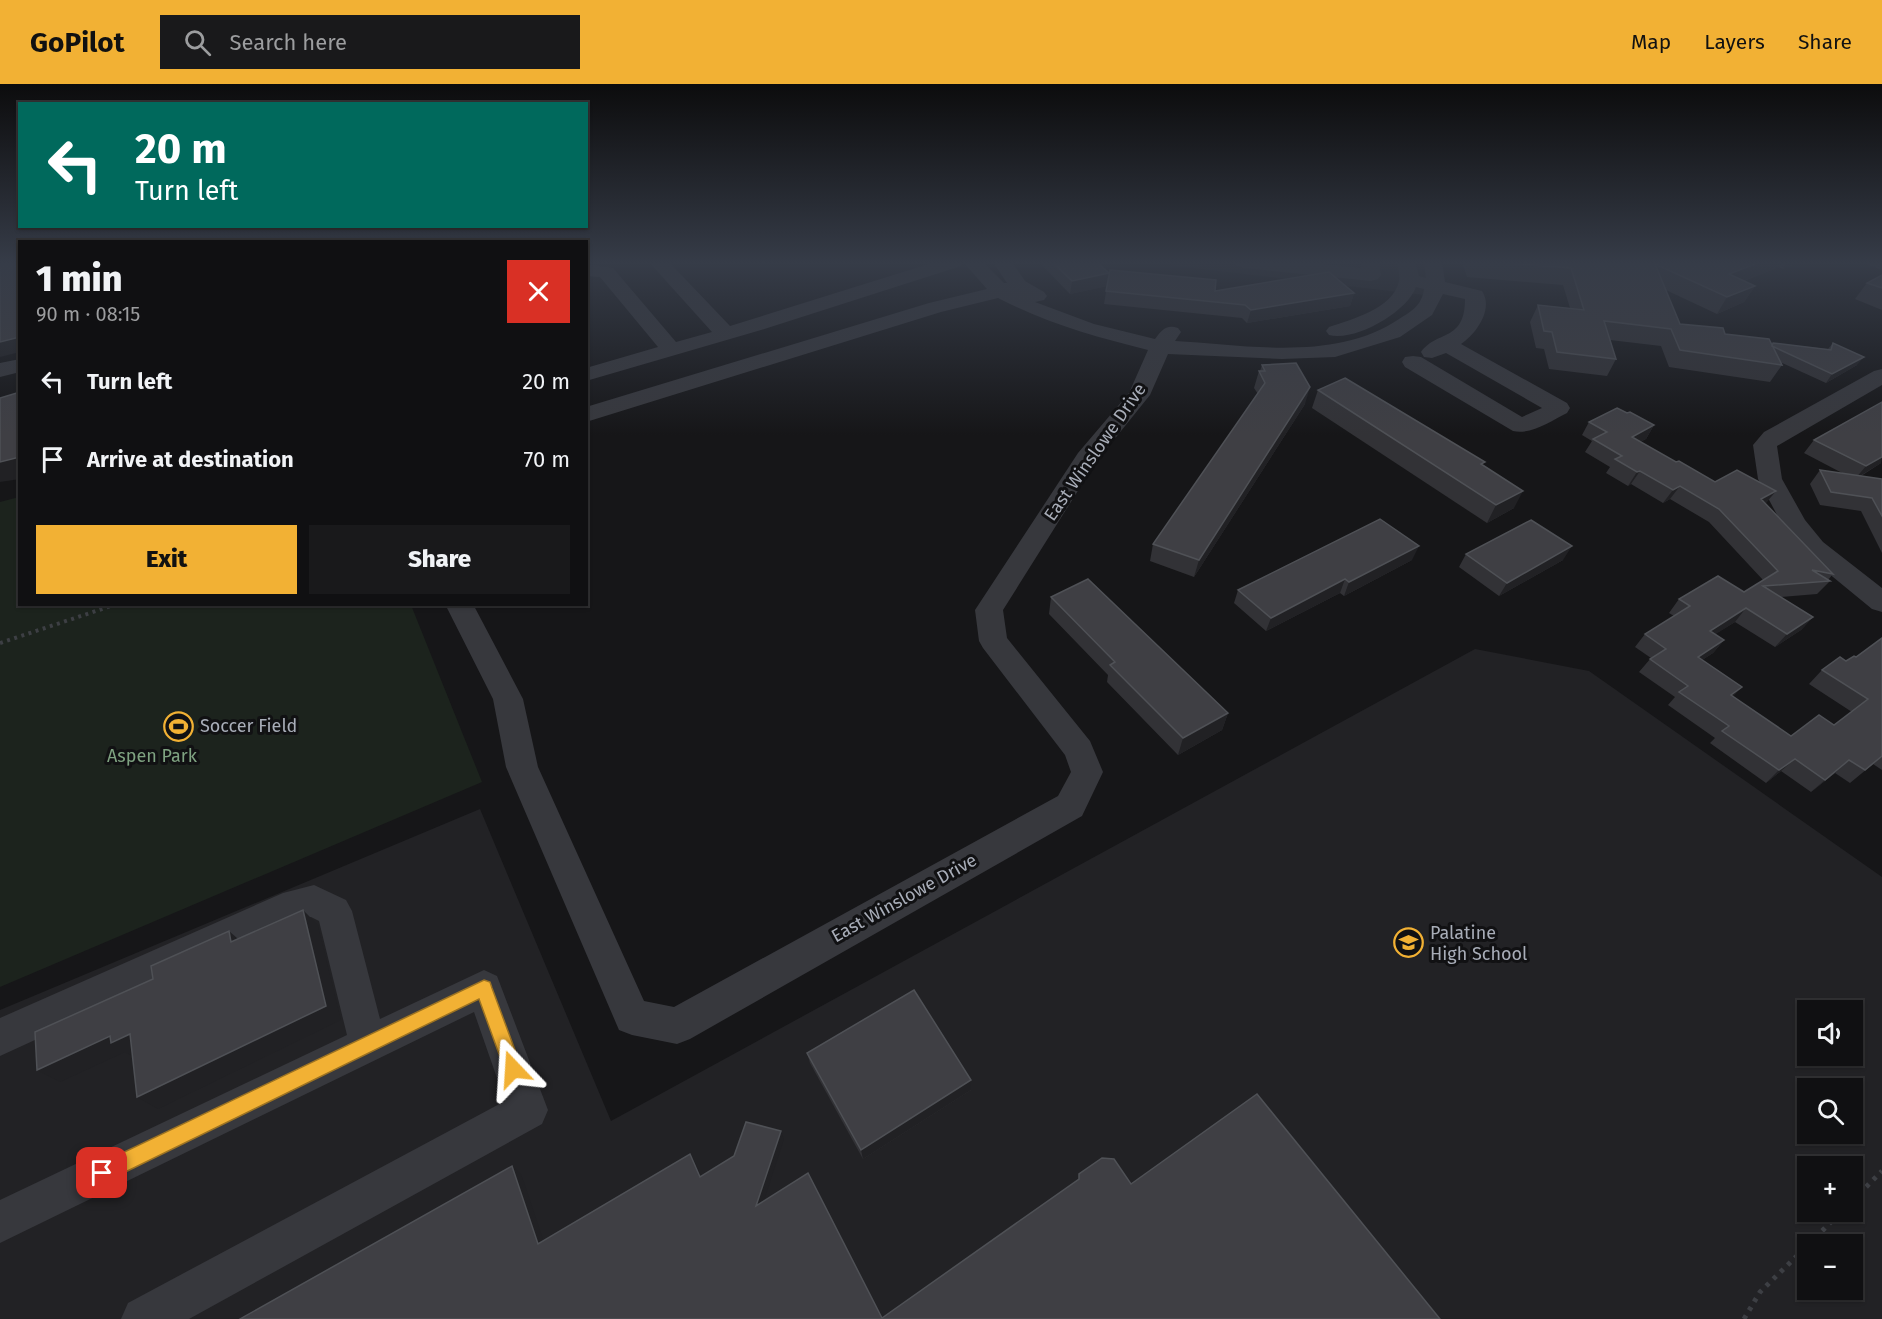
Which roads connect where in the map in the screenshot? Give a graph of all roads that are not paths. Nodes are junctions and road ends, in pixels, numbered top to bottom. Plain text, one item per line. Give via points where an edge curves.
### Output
1 (646, 320) edge
2 (712, 320) edge
3 (771, 320) edge
4 (898, 320) edge
5 (1062, 320) edge
6 (1371, 320) edge
7 (1412, 320) edge
8 (1472, 320) edge
9 (726, 334) junction
10 (1166, 339) junction
11 (1447, 345) junction
12 (672, 350) junction
13 (18, 366) edge
14 (0, 370) edge
15 (588, 374) edge
16 (1882, 376) edge
17 (588, 414) edge
18 (1882, 602) edge
19 (460, 606) edge
20 (0, 1037) edge
21 (368, 1044) junction
22 (0, 1222) edge
23 (144, 1319) edge

1 - 12 street
2 - 9 street
3 - 9 street
4 - 17 street
5 - 10 street via 1087,329
6 - 10 street via 1318,336 1280,340
7 - 10 street via 1393,333 1335,351 1224,351
8 - 11 street via 1460,339
9 - 12 street
10 - 19 street, East Winslowe Drive via 1139,395 1086,458 989,610 993,642 1079,750 1087,772 1070,806 677,1026 632,1017 522,767 507,699
11 - 11 street via 1413,362 1521,426 1559,408
12 - 15 street
13 - 14 street
16 - 18 street via 1772,437 1765,445 1770,479 1794,524 1814,548
20 - 21 street via 295,904 314,901 334,911
21 - 22 street
21 - 23 street via 484,988 528,1110

